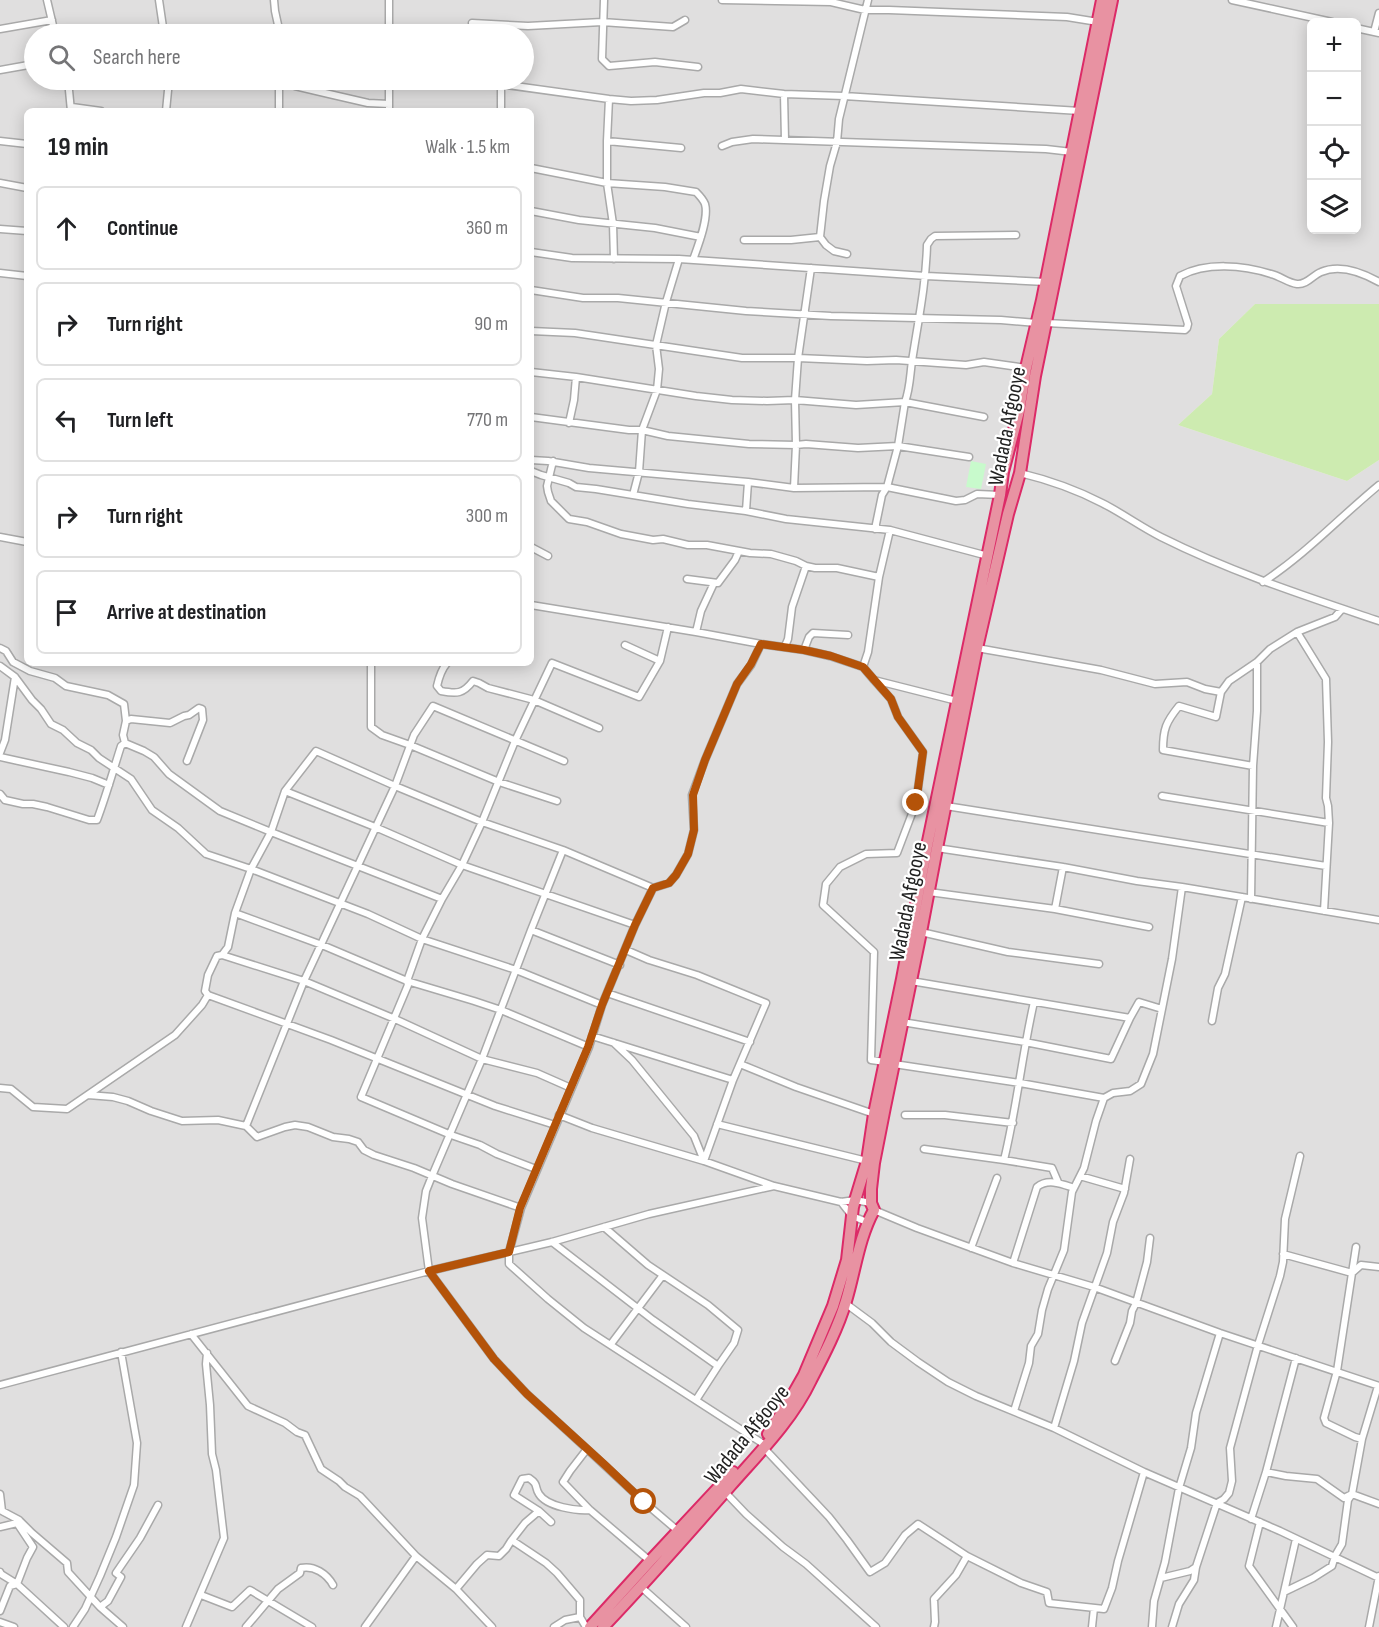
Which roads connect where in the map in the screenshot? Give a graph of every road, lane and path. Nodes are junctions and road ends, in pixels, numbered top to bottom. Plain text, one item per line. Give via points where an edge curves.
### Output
1 (47, 0) edge
2 (159, 0) edge
3 (274, 0) edge
4 (389, 0) edge
5 (604, 0) edge
6 (722, 0) edge
7 (868, 0) edge
8 (1102, 0) edge
9 (1112, 0) edge
10 (1232, 0) edge
11 (756, 1) edge
12 (865, 10) junction
13 (1379, 13) edge
14 (1314, 18) edge
15 (52, 20) junction
16 (685, 21) dead end
17 (602, 22) junction
18 (1098, 22) junction
19 (472, 23) dead end
20 (29, 24) edge
21 (53, 24) edge
22 (163, 24) edge
23 (278, 24) edge
24 (389, 24) edge
25 (491, 24) edge
26 (24, 25) edge
27 (534, 26) edge
28 (0, 29) edge
29 (1361, 29) edge
30 (1376, 32) edge
31 (24, 66) edge
32 (698, 67) dead end
33 (0, 70) edge
34 (534, 89) edge
35 (69, 90) edge
36 (168, 90) edge
37 (279, 90) edge
38 (312, 90) edge
39 (389, 90) edge
40 (501, 90) edge
41 (784, 94) junction
42 (843, 96) junction
43 (609, 99) junction
44 (389, 107) edge
45 (71, 108) edge
46 (167, 108) edge
47 (279, 108) edge
48 (501, 108) edge
49 (1080, 111) junction
50 (785, 140) junction
51 (0, 141) edge
52 (607, 141) junction
53 (837, 142) junction
54 (24, 144) edge
55 (722, 146) dead end
56 (681, 148) dead end
57 (1072, 152) junction
58 (534, 169) edge
59 (0, 183) edge
60 (608, 183) junction
61 (24, 187) edge
62 (534, 212) edge
63 (613, 224) junction
64 (0, 229) edge
65 (24, 231) edge
66 (1016, 235) dead end
67 (701, 237) junction
68 (820, 237) junction
69 (744, 240) dead end
70 (534, 252) edge
71 (847, 254) dead end
72 (614, 259) junction
73 (679, 259) junction
74 (693, 260) junction
75 (812, 268) junction
76 (0, 273) edge
77 (24, 276) edge
78 (926, 276) junction
79 (1046, 282) junction
80 (1379, 282) edge
81 (534, 290) edge
82 (666, 302) junction
83 (806, 313) junction
84 (918, 317) junction
85 (1042, 322) junction
86 (534, 331) edge
87 (656, 345) junction
88 (798, 358) junction
89 (912, 362) junction
90 (1026, 368) junction
91 (534, 372) edge
92 (576, 376) junction
93 (657, 390) junction
94 (795, 400) junction
95 (905, 402) junction
96 (534, 417) edge
97 (984, 417) dead end
98 (569, 423) junction
99 (642, 430) junction
100 (796, 445) junction
101 (898, 446) junction
102 (969, 457) dead end
103 (534, 460) edge
104 (553, 461) junction
105 (1005, 463) junction
106 (534, 472) edge
107 (639, 472) junction
108 (1019, 473) junction
109 (1002, 477) junction
110 (550, 478) junction
111 (748, 482) junction
112 (1379, 485) edge
113 (886, 487) junction
114 (794, 488) junction
115 (633, 495) junction
116 (1000, 495) junction
117 (746, 511) junction
118 (875, 529) junction
119 (890, 530) junction
120 (0, 537) edge
121 (24, 541) edge
122 (534, 549) edge
123 (739, 551) junction
124 (548, 556) dead end
125 (988, 556) junction
126 (806, 566) junction
127 (879, 577) junction
128 (687, 579) dead end
129 (1263, 582) junction
130 (714, 583) junction
131 (534, 605) edge
132 (1342, 609) junction
133 (1379, 621) edge
134 (668, 627) junction
135 (696, 632) junction
136 (1297, 632) junction
137 (848, 635) dead end
138 (761, 644) junction
139 (626, 645) dead end
140 (785, 646) junction
141 (0, 648) edge
142 (977, 648) junction
143 (804, 650) junction
144 (660, 661) junction
145 (1257, 662) junction
146 (0, 666) edge
147 (371, 666) edge
148 (444, 666) edge
149 (863, 667) junction
150 (15, 677) junction
151 (874, 680) junction
152 (1221, 692) junction
153 (534, 700) junction
154 (957, 701) junction
155 (126, 721) junction
156 (599, 728) dead end
157 (2, 739) edge
158 (515, 741) junction
159 (125, 743) junction
160 (410, 745) junction
161 (0, 755) edge
162 (187, 761) dead end
163 (564, 761) dead end
164 (1252, 766) junction
165 (115, 768) junction
166 (499, 782) junction
167 (109, 785) junction
168 (395, 786) junction
169 (285, 791) junction
170 (0, 794) edge
171 (1162, 796) dead end
172 (557, 801) dead end
173 (946, 806) junction
174 (1252, 810) junction
175 (482, 822) junction
176 (1329, 824) junction
177 (375, 827) junction
178 (271, 832) junction
179 (937, 848) junction
180 (563, 850) junction
181 (1251, 855) junction
182 (358, 865) junction
183 (462, 865) junction
184 (1326, 866) junction
185 (1063, 867) junction
186 (251, 869) junction
187 (1182, 887) junction
188 (653, 888) junction
189 (929, 892) junction
190 (545, 893) junction
191 (1242, 897) junction
192 (442, 899) junction
193 (1251, 899) junction
194 (340, 905) junction
195 (1055, 909) junction
196 (1324, 911) junction
197 (235, 913) junction
198 (1379, 921) edge
199 (635, 925) junction
200 (1149, 927) dead end
201 (531, 930) junction
202 (921, 932) junction
203 (422, 939) junction
204 (322, 945) junction
205 (626, 950) junction
206 (222, 955) junction
207 (1099, 964) dead end
208 (620, 965) junction
209 (516, 970) junction
210 (304, 981) junction
211 (407, 981) junction
212 (911, 981) junction
213 (608, 993) junction
214 (208, 995) junction
215 (1034, 1002) junction
216 (602, 1005) junction
217 (1162, 1009) junction
218 (501, 1010) junction
219 (1130, 1018) junction
220 (395, 1019) junction
221 (1212, 1021) dead end
222 (902, 1022) junction
223 (287, 1024) junction
224 (592, 1036) junction
225 (750, 1042) junction
226 (1025, 1042) junction
227 (614, 1043) junction
228 (588, 1047) junction
229 (376, 1059) junction
230 (482, 1059) junction
231 (889, 1063) junction
232 (740, 1064) junction
233 (733, 1080) junction
234 (1020, 1083) junction
235 (0, 1088) edge
236 (571, 1088) junction
237 (88, 1095) junction
238 (468, 1095) junction
239 (1104, 1098) junction
240 (874, 1114) junction
241 (559, 1115) junction
242 (904, 1115) dead end
243 (1013, 1123) junction
244 (717, 1124) junction
245 (555, 1125) junction
246 (246, 1126) junction
247 (451, 1135) junction
248 (924, 1149) dead end
249 (1300, 1156) dead end
250 (1130, 1159) dead end
251 (1004, 1160) junction
252 (704, 1161) junction
253 (867, 1161) junction
254 (536, 1169) junction
255 (432, 1176) junction
256 (1080, 1176) junction
257 (997, 1178) dead end
258 (1058, 1182) junction
259 (774, 1186) junction
260 (1074, 1188) junction
261 (1125, 1189) junction
262 (855, 1200) junction
263 (841, 1202) junction
264 (873, 1206) junction
265 (520, 1208) junction
266 (852, 1216) junction
267 (867, 1222) junction
268 (604, 1227) junction
269 (1150, 1238) dead end
270 (552, 1242) junction
271 (1356, 1247) dead end
272 (971, 1248) junction
273 (509, 1252) junction
274 (1283, 1254) junction
275 (1013, 1263) junction
276 (1379, 1267) edge
277 (429, 1271) junction
278 (1352, 1273) junction
279 (663, 1275) junction
280 (1054, 1276) junction
281 (1094, 1287) junction
282 (845, 1303) junction
283 (1136, 1303) junction
284 (638, 1308) junction
285 (1220, 1333) junction
286 (191, 1334) junction
287 (611, 1344) junction
288 (1258, 1345) junction
289 (121, 1352) junction
290 (207, 1352) junction
291 (1296, 1358) junction
292 (1115, 1361) dead end
293 (718, 1366) junction
294 (1337, 1371) junction
295 (0, 1385) edge
296 (1378, 1386) edge
297 (696, 1400) junction
298 (1014, 1411) junction
299 (1054, 1428) junction
300 (1362, 1439) junction
301 (763, 1446) junction
302 (587, 1449) junction
303 (1144, 1472) junction
304 (1266, 1472) junction
305 (1179, 1488) junction
306 (725, 1492) junction
307 (0, 1494) edge
308 (1352, 1494) junction
309 (1217, 1503) junction
310 (1379, 1504) edge
311 (158, 1505) dead end
312 (590, 1510) junction
313 (539, 1511) junction
314 (1251, 1519) junction
315 (18, 1521) junction
316 (551, 1522) dead end
317 (1260, 1522) junction
318 (0, 1527) edge
319 (678, 1531) junction
320 (1296, 1539) junction
321 (511, 1541) junction
322 (417, 1556) junction
323 (968, 1556) junction
324 (1335, 1556) junction
325 (650, 1561) junction
326 (1196, 1567) junction
327 (0, 1573) edge
328 (1379, 1577) edge
329 (1161, 1578) junction
330 (17, 1584) junction
331 (333, 1585) dead end
332 (641, 1587) junction
333 (456, 1589) junction
334 (1284, 1592) junction
335 (201, 1595) junction
336 (91, 1596) junction
337 (267, 1601) junction
338 (100, 1607) junction
339 (1094, 1608) junction
340 (1280, 1610) junction
341 (0, 1611) edge
342 (580, 1617) junction
343 (0, 1623) edge
344 (7, 1627) edge
345 (14, 1627) edge
346 (63, 1627) edge
347 (73, 1627) edge
348 (123, 1627) edge
349 (186, 1627) edge
350 (246, 1627) edge
351 (312, 1627) edge
352 (365, 1627) edge
353 (492, 1627) edge
354 (554, 1627) edge
355 (588, 1627) edge
356 (603, 1627) edge
357 (686, 1627) edge
358 (876, 1627) edge
359 (934, 1627) edge
360 (1092, 1627) edge
361 (1152, 1627) edge
362 (1172, 1627) edge
363 (1276, 1627) edge
364 (1293, 1627) edge
365 (1369, 1627) edge

1 - 15 street
2 - 22 street
3 - 23 street
4 - 24 street
5 - 17 street
6 - 11 street
7 - 12 street
8 - 18 highway, Wadada Afgooye
9 - 85 highway, Wadada Afgooye
10 - 14 street
11 - 12 street via 831,2
12 - 18 street via 1067,17
12 - 42 street
13 - 30 street
15 - 20 street
15 - 21 street
16 - 17 street via 673,27
17 - 27 street
17 - 32 street via 602,59 609,66 655,62
18 - 49 highway, Wadada Afgooye
19 - 25 street
26 - 28 street
29 - 30 street
31 - 33 street
34 - 43 street
35 - 45 street
36 - 46 street
37 - 47 street
38 - 44 street
39 - 44 street
40 - 48 street
41 - 42 street
41 - 43 street via 741,89 657,100
41 - 50 street
42 - 49 street
42 - 53 street
43 - 52 street
49 - 57 highway, Wadada Afgooye
50 - 53 street
50 - 55 street via 753,139
51 - 54 street
52 - 56 street
52 - 60 street
53 - 57 street
53 - 68 street
57 - 79 highway, Wadada Afgooye
58 - 60 street
59 - 61 street
60 - 63 street
60 - 67 street via 696,192 705,208
62 - 63 street
63 - 67 street
63 - 72 street
64 - 65 street
66 - 78 street via 935,236 927,245
67 - 74 street
68 - 69 street
68 - 71 street via 826,246
70 - 72 street
72 - 73 street
73 - 74 street
73 - 82 street
74 - 75 street
75 - 78 street
75 - 83 street
76 - 77 street
78 - 79 street
78 - 84 street
79 - 85 highway, Wadada Afgooye
80 - 85 street via 1350,270 1324,270 1301,284 1242,268 1204,267 1180,276 1176,286 1188,324 1185,330
81 - 82 street via 583,298
82 - 83 street
82 - 87 street
83 - 84 street
83 - 88 street
84 - 85 street
84 - 89 street
85 - 90 highway, Wadada Afgooye
85 - 108 highway, Wadada Afgooye
86 - 87 street
87 - 88 street via 742,358
87 - 93 street
88 - 89 street
88 - 94 street
89 - 90 street via 984,362
89 - 95 street
90 - 105 highway, Wadada Afgooye
91 - 92 street
92 - 93 street
92 - 98 street
93 - 94 street via 732,400
93 - 99 street
94 - 95 street via 856,405
94 - 100 street
95 - 97 street
95 - 101 street
96 - 98 street
98 - 99 street
99 - 100 street via 750,444
99 - 107 street
100 - 101 street
100 - 114 street
101 - 102 street
101 - 113 street
103 - 104 street
104 - 107 street
104 - 110 street
105 - 108 highway via 1014,463
105 - 109 highway, Wadada Afgooye
106 - 110 street
107 - 111 street
107 - 115 street
108 - 109 highway via 1010,480
108 - 129 street via 1066,486 1160,537
108 - 142 highway, Wadada Afgooye
109 - 116 highway, Wadada Afgooye
110 - 115 street via 576,487
110 - 123 street via 547,486 551,501 569,519 653,540
111 - 114 street
111 - 117 street
112 - 129 street via 1301,555
113 - 114 street
113 - 116 street via 956,501 977,495
113 - 118 street
115 - 117 street
116 - 125 highway, Wadada Afgooye
117 - 118 street
118 - 119 street
119 - 125 street
119 - 127 street
120 - 121 street
122 - 124 street
123 - 126 street via 771,554
123 - 130 street via 718,583
125 - 154 highway, Wadada Afgooye
126 - 127 street
126 - 140 street via 792,607
127 - 149 street
128 - 130 street
129 - 132 street
130 - 135 street
131 - 134 street
132 - 133 street
132 - 136 street via 1335,617
134 - 135 street
134 - 144 street
135 - 138 street
136 - 145 street
136 - 176 street via 1326,679
137 - 143 street via 813,633
138 - 140 street
138 - 188 street via 737,684 702,768 693,795 694,830 688,854 669,883
139 - 144 street
140 - 143 street
141 - 155 street via 13,662 30,671 55,678 66,686 108,695 124,704
142 - 152 street via 1101,670 1155,684 1187,682
142 - 173 highway, Wadada Afgooye
143 - 149 street
144 - 153 street via 639,697 552,663
145 - 152 street via 1229,681
145 - 164 street
146 - 150 street
147 - 160 street via 371,727
148 - 153 street via 437,686 441,691 458,693 473,681
149 - 151 street
150 - 157 street
150 - 165 street via 51,724
151 - 154 street
151 - 231 street via 891,699 898,717 923,752 916,803 897,853 866,854 840,867 826,884 823,905 874,952 872,1060
152 - 164 street via 1216,717 1179,706 1166,721 1163,750
153 - 156 street
153 - 158 street
154 - 231 highway, Wadada Afgooye
155 - 159 street
155 - 162 street via 170,723 202,709 203,720
157 - 161 street
158 - 160 street via 433,706
158 - 163 street
158 - 166 street
159 - 165 street
159 - 178 street via 154,757 169,774 220,811
160 - 166 street
160 - 168 street
161 - 167 street
164 - 174 street
165 - 167 street
165 - 186 street via 131,779 152,810 206,854
166 - 172 street
166 - 175 street
167 - 170 street via 97,820 5,800
168 - 169 street via 316,751
168 - 175 street
168 - 177 street
169 - 177 street
169 - 178 street
171 - 174 street
173 - 179 highway, Wadada Afgooye
173 - 181 street
174 - 176 street
174 - 181 street
175 - 180 street
175 - 183 street
176 - 184 street
177 - 182 street
177 - 183 street
178 - 182 street
178 - 186 street
179 - 185 street
179 - 189 highway, Wadada Afgooye
180 - 188 street
180 - 190 street
181 - 184 street
181 - 193 street
182 - 192 street
182 - 194 street
183 - 190 street
183 - 192 street
184 - 196 street
185 - 187 street
185 - 195 street
186 - 194 street
186 - 197 street
187 - 191 street
187 - 217 street
188 - 199 street
189 - 195 street
189 - 202 highway, Wadada Afgooye
190 - 199 street
190 - 201 street
191 - 193 street
191 - 221 street
192 - 203 street
193 - 196 street
194 - 203 street
194 - 204 street
195 - 200 street
196 - 198 street
197 - 204 street
197 - 206 street via 228,947
199 - 205 street
201 - 208 street
201 - 209 street
202 - 207 street via 1008,952
202 - 212 highway, Wadada Afgooye
203 - 209 street
203 - 211 street
204 - 210 street
204 - 211 street
205 - 208 street
205 - 225 street via 766,1003
206 - 210 street
206 - 214 street via 217,956 208,975
208 - 213 street
209 - 216 street
209 - 218 street
210 - 220 street
210 - 223 street
211 - 218 street
211 - 220 street
212 - 215 street
212 - 222 highway, Wadada Afgooye
213 - 216 street
213 - 225 street
214 - 223 street
214 - 237 street via 174,1035
215 - 219 street
215 - 226 street
216 - 224 street
217 - 219 street via 1139,1002
217 - 239 street via 1154,1054 1141,1084
218 - 228 street
218 - 230 street
219 - 226 street via 1111,1059
220 - 229 street
220 - 230 street
222 - 226 street
222 - 231 highway, Wadada Afgooye
223 - 229 street
223 - 246 street
224 - 227 street
224 - 228 street
225 - 232 street
226 - 234 street
227 - 233 street
227 - 252 street via 694,1136
228 - 236 street
229 - 238 street
229 - 247 street via 361,1097
230 - 236 street via 537,1073
230 - 238 street
231 - 234 street
231 - 240 highway, Wadada Afgooye
231 - 264 highway, Wadada Afgooye via 871,1188
232 - 233 street
232 - 240 street
233 - 244 street
234 - 239 street
234 - 243 street
235 - 237 street via 11,1089 33,1107 67,1109
236 - 241 street
237 - 246 street via 128,1101 182,1121 218,1120
238 - 245 street
238 - 247 street
239 - 256 street
240 - 253 highway, Wadada Afgooye
241 - 245 street
241 - 252 street
242 - 243 street via 945,1115
243 - 251 street
244 - 252 street
244 - 253 street
245 - 254 street
246 - 255 street via 257,1137 295,1125 308,1127 358,1142 374,1155
247 - 254 street
247 - 255 street
248 - 251 street
249 - 274 street via 1285,1219
250 - 261 street
251 - 258 street via 1052,1168
252 - 259 street
253 - 262 highway, Wadada Afgooye
254 - 265 street
255 - 265 street
255 - 277 street via 422,1218
256 - 260 street
256 - 261 street
257 - 272 street
258 - 260 street
258 - 275 street via 1037,1187
259 - 263 street
259 - 268 street
260 - 280 street via 1064,1250
261 - 281 street
262 - 263 street
262 - 264 street
262 - 266 highway, Wadada Afgooye
263 - 266 street
264 - 267 highway, Wadada Afgooye
264 - 272 street
265 - 273 street
266 - 267 street
266 - 301 highway, Wadada Afgooye via 847,1260 833,1306 804,1375
267 - 282 highway, Wadada Afgooye
268 - 270 street
268 - 279 street
269 - 283 street
270 - 273 street
270 - 284 street
271 - 278 street
272 - 275 street
273 - 277 street
273 - 287 street via 509,1264 584,1328
274 - 278 street
274 - 288 street
275 - 280 street
276 - 278 street via 1361,1265
277 - 286 street
277 - 302 street via 494,1359
278 - 294 street
279 - 284 street
279 - 293 street via 738,1330
280 - 281 street
280 - 298 street
281 - 283 street
281 - 299 street
282 - 298 street via 948,1382
282 - 301 highway, Wadada Afgooye via 795,1410
283 - 285 street
283 - 292 street
284 - 287 street
284 - 293 street
285 - 288 street
285 - 305 street
286 - 289 street
286 - 290 street
287 - 297 street
288 - 291 street
288 - 309 street via 1230,1448 1229,1493
289 - 295 street
289 - 336 street via 137,1443 134,1485
290 - 322 street via 248,1406 305,1435 321,1469 360,1496
290 - 335 street via 212,1454 224,1538
291 - 294 street
291 - 304 street
293 - 297 street
294 - 296 street
294 - 300 street via 1324,1418 1326,1423
296 - 300 street
297 - 301 street
298 - 299 street
299 - 303 street
300 - 308 street
301 - 306 highway, Wadada Afgooye
301 - 319 highway, Wadada Afgooye
301 - 323 street via 829,1517 870,1572 885,1563 918,1524
302 - 312 street via 563,1482
302 - 319 street
303 - 305 street
303 - 339 street via 1112,1588 1104,1609
304 - 308 street via 1317,1479 1344,1498
304 - 314 street
305 - 309 street
305 - 329 street
306 - 332 highway, Wadada Afgooye
306 - 358 street
307 - 315 street via 2,1511
308 - 310 street
308 - 324 street via 1347,1500 1342,1544
309 - 314 street
309 - 326 street
311 - 338 street via 116,1573 121,1577 108,1600
312 - 313 street via 572,1510 550,1503 539,1494 536,1483 522,1479 514,1495
312 - 325 street
313 - 316 street
313 - 321 street
314 - 317 street
315 - 318 street
315 - 330 street via 33,1547
315 - 336 street via 67,1563 68,1572
317 - 320 street
317 - 340 street via 1249,1566
319 - 325 highway, Wadada Afgooye
320 - 324 street
320 - 334 street
321 - 333 street via 499,1556 487,1555 480,1560
321 - 342 street via 557,1573 580,1600
322 - 333 street
322 - 352 street
323 - 339 street via 1047,1592 1049,1604
323 - 359 street via 934,1599
324 - 328 street
324 - 334 street via 1332,1566
325 - 355 highway, Wadada Afgooye
326 - 329 street
326 - 362 street
327 - 330 street
328 - 365 street
329 - 361 street
330 - 341 street via 10,1586
330 - 346 street
331 - 337 street via 328,1576 304,1567
332 - 356 highway, Wadada Afgooye
332 - 357 street
333 - 353 street
334 - 340 street
335 - 337 street via 232,1607 250,1590
335 - 349 street
336 - 338 street
336 - 347 street
337 - 350 street
337 - 351 street
338 - 348 street
339 - 360 street
340 - 363 street
340 - 364 street
342 - 354 street
342 - 355 street
343 - 344 street
343 - 345 street

